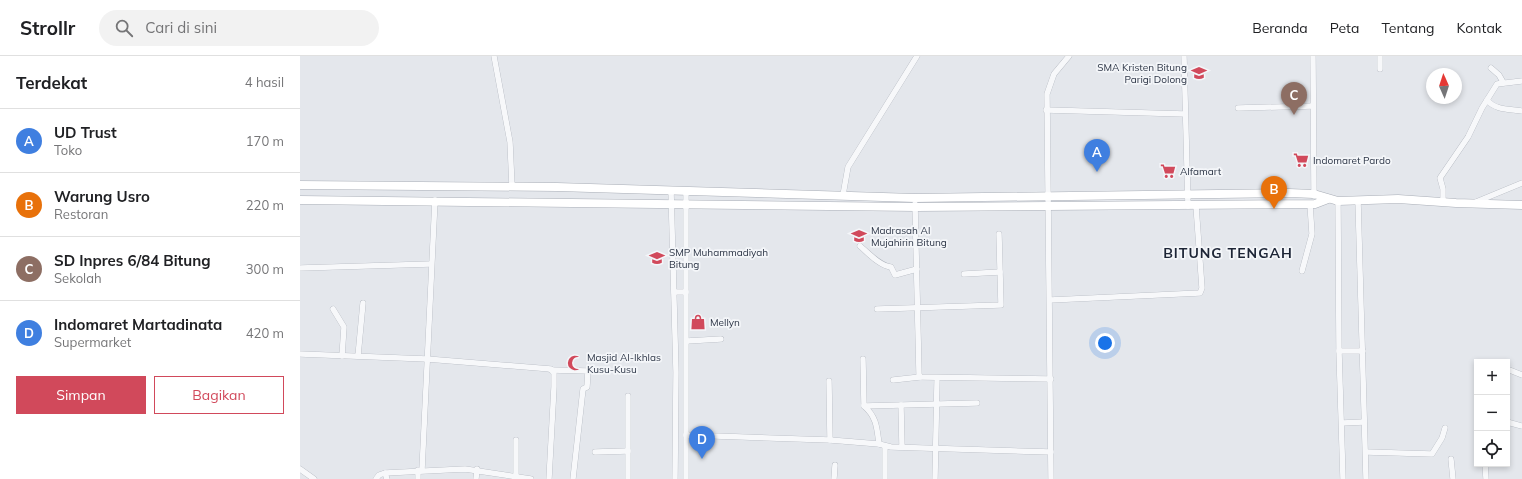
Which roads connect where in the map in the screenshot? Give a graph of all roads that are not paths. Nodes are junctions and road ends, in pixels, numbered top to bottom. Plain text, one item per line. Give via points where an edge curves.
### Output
1 (494, 56) edge
2 (917, 56) edge
3 (1069, 56) edge
4 (1184, 56) edge
5 (1312, 56) edge
6 (1380, 56) edge
7 (1491, 68) dead end
8 (1380, 69) dead end
9 (1522, 81) edge
10 (1503, 82) junction
11 (1486, 100) junction
12 (1313, 106) junction
13 (1238, 108) dead end
14 (1046, 110) junction
15 (1522, 111) edge
16 (1186, 114) junction
17 (1522, 183) edge
18 (300, 185) edge
19 (512, 186) junction
20 (672, 190) junction
21 (686, 190) junction
22 (1314, 194) junction
23 (843, 195) junction
24 (1187, 195) junction
25 (915, 198) junction
26 (1049, 198) junction
27 (1328, 199) junction
28 (300, 200) edge
29 (435, 200) junction
30 (1338, 200) junction
31 (1358, 200) junction
32 (1443, 202) junction
33 (671, 204) junction
34 (686, 204) junction
35 (1312, 204) junction
36 (1472, 204) junction
37 (1522, 205) edge
38 (1049, 206) junction
39 (1192, 206) junction
40 (916, 207) junction
41 (998, 234) dead end
42 (860, 246) dead end
43 (431, 264) junction
44 (300, 268) edge
45 (917, 269) junction
46 (1302, 271) dead end
47 (1000, 272) junction
48 (964, 274) dead end
49 (674, 292) junction
50 (686, 292) junction
51 (1050, 300) junction
52 (363, 303) dead end
53 (918, 307) junction
54 (333, 309) dead end
55 (877, 309) dead end
56 (721, 339) dead end
57 (687, 341) junction
58 (1339, 351) junction
59 (1363, 352) junction
60 (300, 354) edge
61 (342, 356) junction
62 (358, 356) junction
63 (427, 359) junction
64 (863, 359) dead end
65 (551, 370) junction
66 (1510, 370) edge
67 (676, 372) junction
68 (687, 372) junction
69 (1522, 375) edge
70 (920, 377) junction
71 (1050, 379) junction
72 (893, 380) dead end
73 (829, 381) dead end
74 (937, 381) dead end
75 (628, 396) dead end
76 (977, 403) dead end
77 (937, 404) junction
78 (901, 405) junction
79 (864, 406) junction
80 (1364, 422) junction
81 (1342, 423) junction
82 (1510, 423) edge
83 (1522, 426) edge
84 (1445, 428) dead end
85 (686, 435) junction
86 (516, 440) dead end
87 (830, 440) junction
88 (879, 444) junction
89 (885, 446) junction
90 (902, 447) junction
91 (935, 448) junction
92 (628, 451) junction
93 (595, 452) dead end
94 (1051, 452) junction
95 (1366, 452) junction
96 (1451, 460) dead end
97 (835, 465) dead end
98 (1485, 467) edge
99 (300, 469) edge
100 (477, 469) junction
101 (420, 470) junction
102 (385, 473) junction
103 (516, 476) junction
104 (314, 479) edge
105 (376, 479) edge
106 (387, 479) edge
107 (418, 479) edge
108 (476, 479) edge
109 (531, 479) edge
110 (550, 479) edge
111 (573, 479) edge
112 (628, 479) edge
113 (675, 479) edge
114 (686, 479) edge
115 (834, 479) edge
116 (885, 479) edge
117 (935, 479) edge
118 (1051, 479) edge
119 (1343, 479) edge
120 (1366, 479) edge
121 (1453, 479) edge
122 (1486, 479) edge

1 - 19 street via 510,142
2 - 23 street via 848,167
3 - 14 street via 1051,80
4 - 16 street
5 - 12 street
6 - 8 street
7 - 10 street
9 - 10 street
10 - 11 street via 1497,84
11 - 15 street via 1501,108
11 - 32 street via 1468,137 1440,178
12 - 13 street
12 - 22 street
14 - 16 street
14 - 26 street
16 - 24 street
17 - 36 street
18 - 19 street
19 - 20 street
20 - 21 street
20 - 33 street
21 - 23 street
21 - 34 street
22 - 24 street
22 - 27 street
22 - 35 street
23 - 25 street
24 - 26 street
24 - 39 street
25 - 26 street
25 - 40 street
26 - 38 street
27 - 30 street
27 - 35 street
28 - 29 street
29 - 33 street
29 - 43 street
30 - 31 street
30 - 58 street
31 - 32 street via 1398,198
31 - 59 street
32 - 36 street
33 - 34 street
33 - 49 street
34 - 40 street
34 - 50 street
35 - 39 street
35 - 46 street via 1312,234
36 - 37 street
38 - 39 street
38 - 40 street
38 - 51 street
39 - 51 street via 1202,288 1200,293
40 - 45 street
41 - 47 street
42 - 45 street via 887,267 891,267 894,275
43 - 44 street
43 - 63 street
45 - 53 street
47 - 48 street
47 - 53 street via 1002,305
49 - 50 street
49 - 67 street
50 - 57 street
51 - 71 street
52 - 62 street
53 - 55 street
53 - 70 street
54 - 61 street via 344,327
56 - 57 street
57 - 68 street
58 - 59 street
58 - 81 street
59 - 80 street
60 - 61 street
61 - 62 street
62 - 63 street
63 - 65 street
63 - 101 street
64 - 79 street
65 - 110 street via 554,373 554,387
65 - 111 street via 588,371 587,387 583,388 581,398
66 - 69 street
67 - 68 street
67 - 113 street
68 - 85 street
70 - 71 street
70 - 72 street
71 - 94 street
73 - 87 street
74 - 77 street
75 - 92 street
76 - 77 street
77 - 78 street
77 - 91 street
78 - 79 street
78 - 90 street
79 - 88 street via 876,421
80 - 81 street
80 - 95 street
81 - 119 street
82 - 83 street
84 - 95 street via 1432,454
85 - 87 street
85 - 114 street
86 - 103 street
87 - 88 street
88 - 89 street
89 - 90 street
89 - 116 street
90 - 91 street
91 - 94 street
91 - 117 street
92 - 93 street
92 - 112 street
94 - 118 street
95 - 120 street
96 - 121 street
97 - 115 street
98 - 122 street
99 - 104 street
100 - 101 street
100 - 103 street
100 - 108 street
101 - 102 street
101 - 107 street
102 - 105 street
102 - 106 street
103 - 109 street

